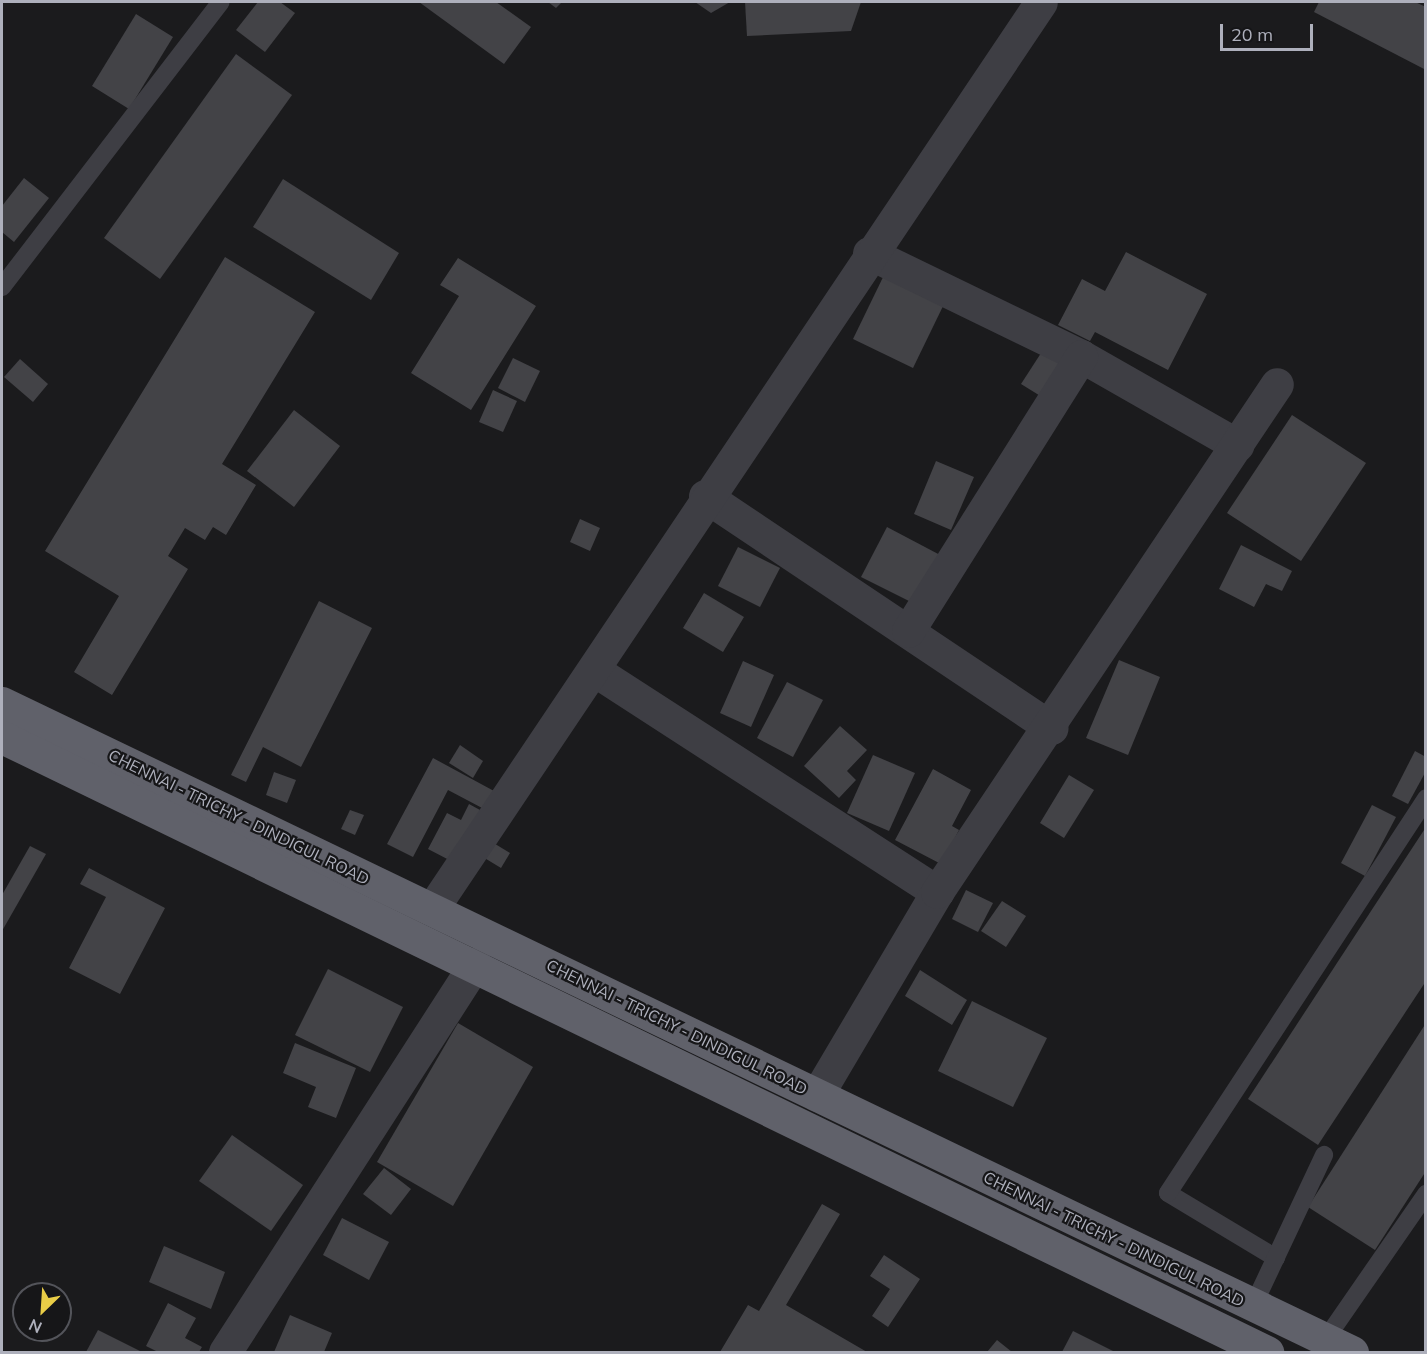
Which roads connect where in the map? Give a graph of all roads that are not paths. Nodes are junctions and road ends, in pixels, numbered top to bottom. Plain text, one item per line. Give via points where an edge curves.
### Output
1 (221, 2) edge
2 (1041, 2) edge
3 (869, 253) junction
4 (2, 287) edge
5 (1082, 356) junction
6 (1277, 384) dead end
7 (1237, 445) junction
8 (705, 496) junction
9 (908, 631) junction
10 (594, 670) junction
11 (2, 703) edge
12 (1052, 728) junction
13 (2, 737) edge
14 (1425, 798) edge
15 (937, 892) junction
16 (432, 909) junction
17 (475, 964) junction
18 (817, 1095) junction
19 (1324, 1155) dead end
20 (1425, 1194) edge
21 (1276, 1258) junction
22 (1253, 1306) junction
23 (1339, 1346) edge
24 (225, 1353) edge
25 (1268, 1353) edge

1 - 4 lane
2 - 3 street
3 - 5 street
3 - 8 street
5 - 7 street
5 - 9 street
6 - 7 street
7 - 12 street
8 - 9 street
8 - 10 street
9 - 12 street
10 - 15 street
10 - 16 street
11 - 16 highway, CHENNAI - TRICHY - DINDIGUL ROAD
12 - 15 street
13 - 17 highway, CHENNAI - TRICHY - DINDIGUL ROAD
14 - 21 lane via 1168,1193
15 - 18 street
16 - 18 highway, CHENNAI - TRICHY - DINDIGUL ROAD
17 - 24 street
17 - 25 highway, CHENNAI - TRICHY - DINDIGUL ROAD
18 - 22 highway, CHENNAI - TRICHY - DINDIGUL ROAD
19 - 21 lane
20 - 23 lane
21 - 22 lane
22 - 23 highway, CHENNAI - TRICHY - DINDIGUL ROAD

